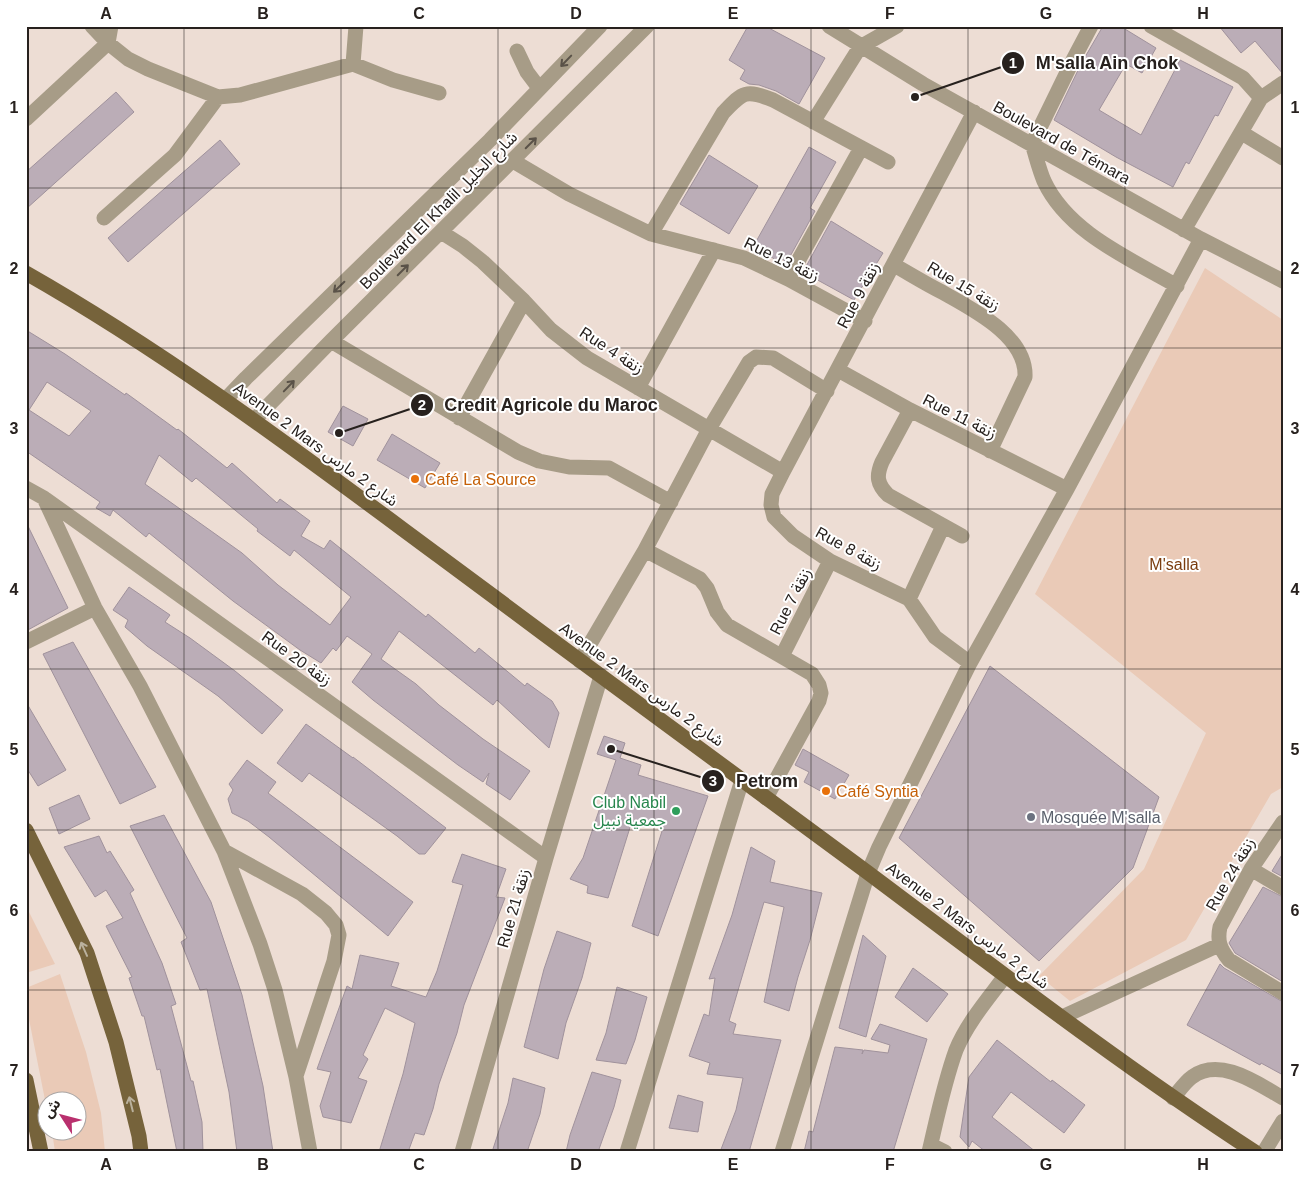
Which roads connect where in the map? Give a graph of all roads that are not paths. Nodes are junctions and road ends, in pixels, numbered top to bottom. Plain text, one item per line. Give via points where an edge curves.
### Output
1 (92, 26) edge
2 (111, 26) edge
3 (356, 26) edge
4 (600, 26) edge
5 (647, 26) edge
6 (829, 26) edge
7 (897, 26) edge
8 (1091, 26) edge
9 (1151, 26) edge
10 (108, 43) junction
11 (860, 47) junction
12 (517, 51) dead end
13 (353, 64) junction
14 (1283, 83) edge
15 (540, 88) junction
16 (439, 93) dead end
17 (218, 97) junction
18 (1261, 98) junction
19 (974, 112) junction
20 (26, 118) edge
21 (813, 122) junction
22 (1242, 133) junction
23 (1032, 144) junction
24 (861, 148) junction
25 (1283, 158) edge
26 (512, 161) junction
27 (888, 162) dead end
28 (104, 218) dead end
29 (1184, 230) junction
30 (441, 232) junction
31 (651, 234) junction
32 (1201, 239) junction
33 (714, 250) junction
34 (894, 265) junction
35 (26, 273) edge
36 (788, 279) junction
37 (1283, 281) edge
38 (1177, 286) junction
39 (524, 301) junction
40 (864, 321) junction
41 (331, 341) junction
42 (838, 370) junction
43 (638, 388) junction
44 (827, 391) junction
45 (225, 400) junction
46 (910, 410) junction
47 (460, 418) junction
48 (254, 420) junction
49 (709, 429) junction
50 (990, 451) junction
51 (783, 472) junction
52 (26, 488) edge
53 (1067, 490) junction
54 (772, 494) joint
55 (44, 498) junction
56 (671, 502) junction
57 (943, 526) junction
58 (962, 536) dead end
59 (646, 550) junction
60 (830, 561) junction
61 (909, 599) junction
62 (96, 608) junction
63 (26, 642) edge
64 (782, 656) junction
65 (580, 661) junction
66 (970, 663) junction
67 (601, 676) junction
68 (742, 780) junction
69 (766, 798) junction
70 (1283, 822) edge
71 (26, 830) edge
72 (224, 851) junction
73 (546, 858) junction
74 (1251, 870) junction
75 (868, 873) junction
76 (1283, 888) edge
77 (1219, 945) junction
78 (1005, 976) junction
79 (1283, 993) edge
80 (1062, 1017) junction
81 (296, 1078) junction
82 (26, 1080) edge
83 (1174, 1098) junction
84 (1283, 1098) edge
85 (1283, 1121) edge
86 (930, 1148) edge
87 (41, 1152) edge
88 (141, 1152) edge
89 (310, 1152) edge
90 (462, 1152) edge
91 (627, 1152) edge
92 (782, 1152) edge
93 (945, 1152) edge
94 (1255, 1152) edge
95 (1264, 1152) edge

1 - 10 street
2 - 10 street
3 - 13 street
4 -> 15 street, Boulevard El Khalil شارع الخليل
26 -> 5 street, Boulevard El Khalil شارع الخليل
6 - 11 street, Boulevard de Témara
7 - 11 street
8 - 23 street
9 - 18 street via 1243,78
10 - 17 street via 148,69
10 - 20 street
11 - 19 street, Boulevard de Témara
11 - 21 street
12 - 15 street via 527,72
13 - 16 street
13 - 17 street via 240,95
14 - 18 street
15 -> 45 street, Boulevard El Khalil شارع الخليل
17 - 28 street via 175,155
18 - 22 street
19 - 23 street, Boulevard de Témara
19 - 34 street, Rue 9 زنقة
21 - 24 street
21 - 31 street via 758,94 749,93 737,98 723,113
22 - 25 street
22 - 29 street
23 - 29 street, Boulevard de Témara
23 - 38 street via 1044,181 1074,221 1095,238
24 - 27 street
24 - 36 street
26 - 30 street, Boulevard El Khalil شارع الخليل
26 - 31 street, Rue 13 زنقة via 569,194
29 - 32 street, Boulevard de Témara
30 - 39 street, Rue 4 زنقة via 463,246
41 -> 30 street, Boulevard El Khalil شارع الخليل
31 - 33 street, Rue 13 زنقة
32 - 37 street, Boulevard de Témara
32 - 38 street
33 - 36 street, Rue 13 زنقة via 744,258
33 - 43 street
34 - 40 street, Rue 9 زنقة
34 - 50 street, Rue 15 زنقة via 986,317 1022,358 1025,377
35 - 45 main road, Avenue 2 Mars شارع 2 مارس
36 - 40 street, Rue 13 زنقة
38 - 53 street
39 - 43 street, Rue 4 زنقة via 551,330 587,358
39 - 47 street
40 - 42 street, Rue 9 زنقة
41 - 47 street
48 -> 41 street, Boulevard El Khalil شارع الخليل
42 - 44 street, Rue 9 زنقة
42 - 46 street, Rue 11 زنقة
43 - 49 street, Rue 4 زنقة
44 - 49 street via 773,358 756,357 741,373
44 - 51 street, Rue 9 زنقة
45 - 48 main road, Avenue 2 Mars شارع 2 مارس
46 - 50 street, Rue 11 زنقة
46 - 57 street via 882,462 877,480 888,495
47 - 56 street via 539,461 569,467 609,468
48 - 65 main road, Avenue 2 Mars شارع 2 مارس
49 - 51 street, Rue 4 زنقة
49 - 56 street
50 - 53 street, Rue 11 زنقة
51 - 54 street, Rue 9 زنقة
52 - 55 street, Rue 20 زنقة
53 - 66 street
54 - 60 street, Rue 8 زنقة via 774,517 793,536
55 - 62 street
55 - 73 street, Rue 20 زنقة
56 - 59 street
57 - 58 street
57 - 61 street
59 - 64 street via 700,579 727,625
59 - 65 street
60 - 61 street, Rue 8 زنقة
60 - 64 street, Rue 7 زنقة
61 - 66 street via 935,637
62 - 63 street
62 - 72 street via 140,686
64 - 69 street via 812,674 821,693 811,718
65 - 67 main road, Avenue 2 Mars شارع 2 مارس
66 - 75 street
67 - 68 main road, Avenue 2 Mars شارع 2 مارس
67 - 73 street, Rue 21 زنقة
68 - 69 main road, Avenue 2 Mars شارع 2 مارس
68 - 91 street
69 - 75 main road, Avenue 2 Mars شارع 2 مارس
70 - 74 street, Rue 24 زنقة
88 -> 71 main road via 116,1042 87,953
72 - 81 street via 275,990
72 - 81 street via 302,894 326,912 336,925 339,935 334,961
73 - 90 street, Rue 21 زنقة
74 - 76 street
74 - 77 street, Rue 24 زنقة via 1220,927
75 - 78 main road, Avenue 2 Mars شارع 2 مارس
75 - 92 street
77 - 79 street via 1228,960
77 - 80 street
78 - 80 main road, Avenue 2 Mars شارع 2 مارس
78 - 86 street via 972,1020 957,1050
80 - 83 main road, Avenue 2 Mars شارع 2 مارس
81 - 89 street
82 - 87 main road
83 - 84 street via 1198,1073 1226,1070
83 - 94 main road, Avenue 2 Mars شارع 2 مارس
85 - 95 street
86 - 93 street

